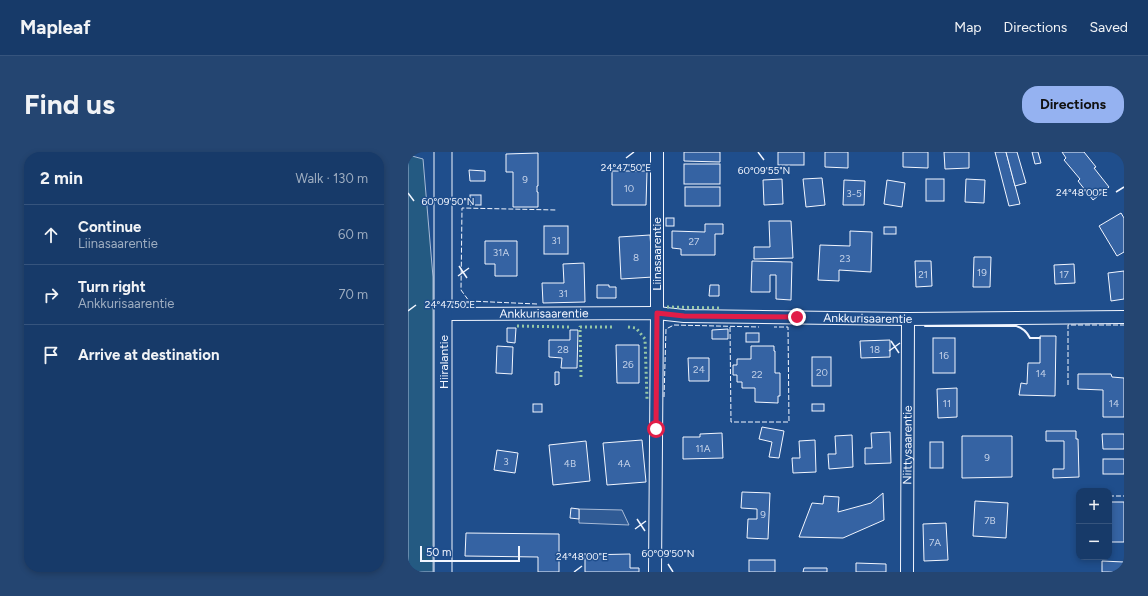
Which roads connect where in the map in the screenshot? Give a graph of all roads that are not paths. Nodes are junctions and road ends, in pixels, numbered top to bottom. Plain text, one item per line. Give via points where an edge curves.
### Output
1 (443, 152) edge
2 (657, 152) edge
3 (657, 313) junction
4 (444, 314) junction
5 (1124, 317) edge
6 (908, 319) junction
7 (444, 572) edge
8 (655, 572) edge
9 (907, 572) edge

1 - 4 street, Hiiralantie
2 - 3 street, Liinasaarentie
3 - 4 street, Ankkurisaarentie
3 - 6 street, Ankkurisaarentie via 684,316
3 - 8 street, Liinasaarentie
4 - 7 street, Hiiralantie
5 - 6 street, Ankkurisaarentie
6 - 9 street, Niittysaarentie

